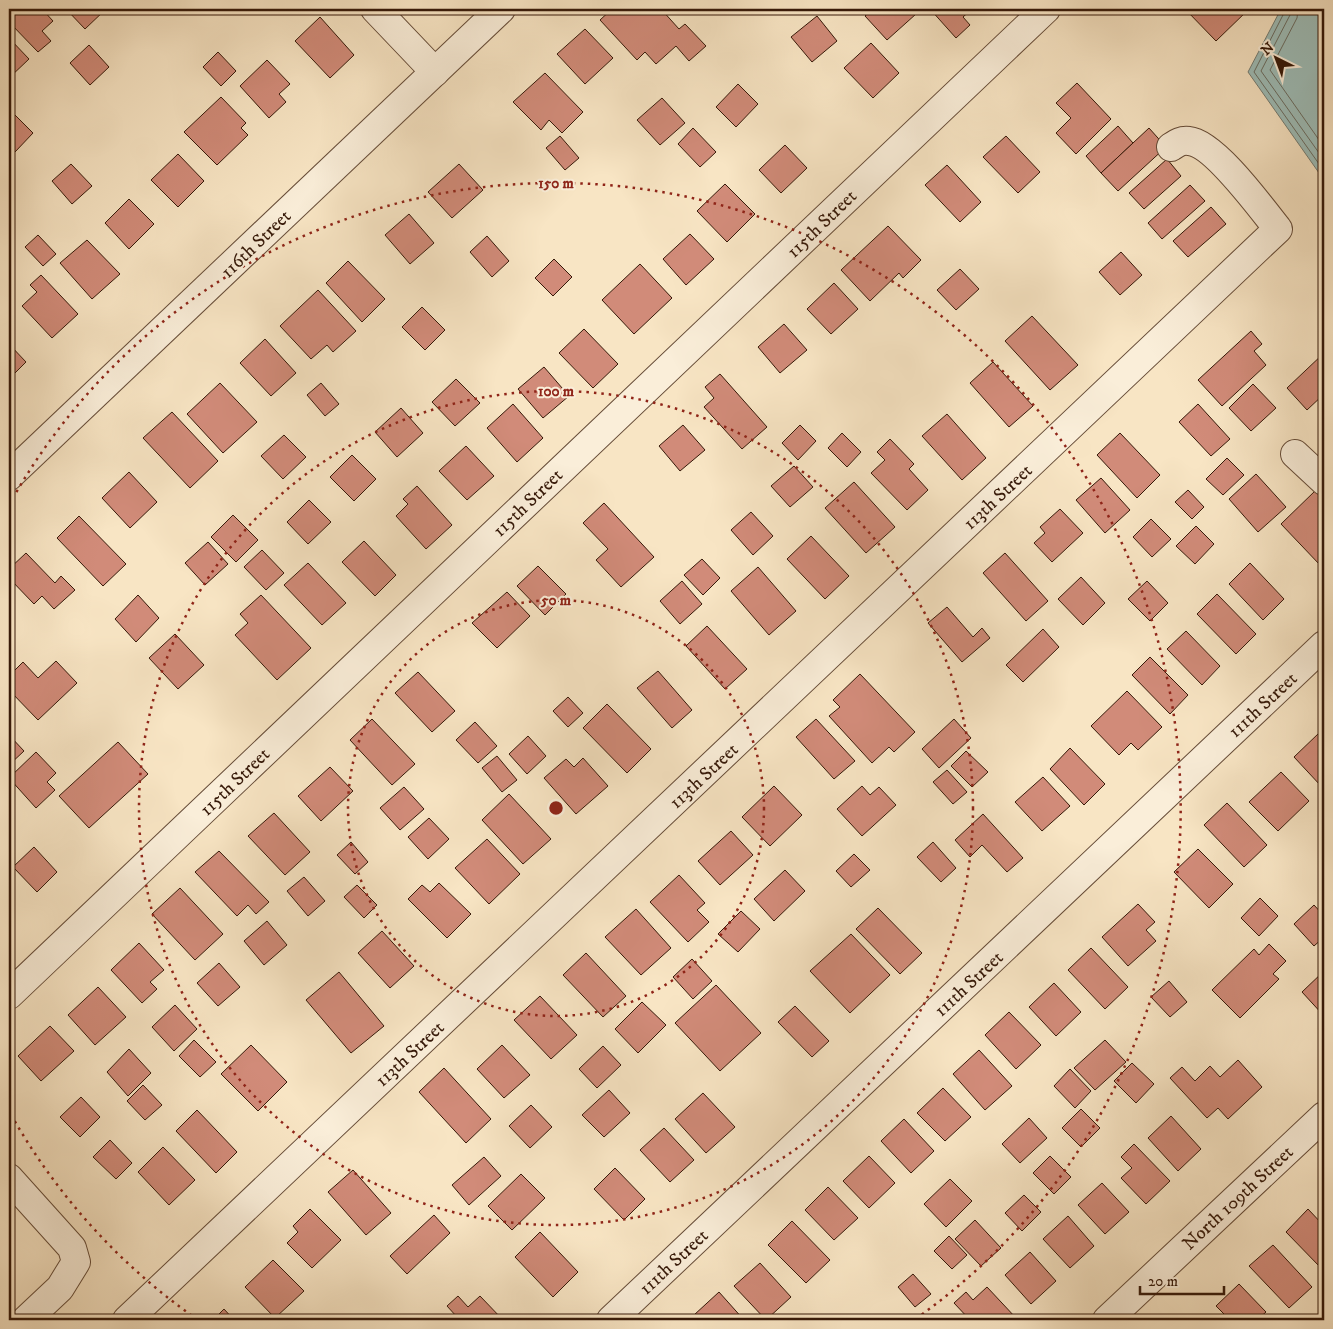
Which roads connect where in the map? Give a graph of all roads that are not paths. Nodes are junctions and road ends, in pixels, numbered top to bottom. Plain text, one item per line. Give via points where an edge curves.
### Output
1 (374, 9) edge
2 (501, 9) edge
3 (1046, 9) edge
4 (435, 72) junction
5 (1171, 147) dead end
6 (1295, 454) dead end
7 (9, 476) edge
8 (1324, 482) edge
9 (1321, 653) edge
10 (9, 995) edge
11 (1324, 1116) edge
12 (14, 1195) edge
13 (40, 1316) edge
14 (127, 1320) edge
15 (611, 1320) edge
16 (1107, 1320) edge

1 - 4 street
2 - 4 street, 116th Street
3 - 10 street, 115th Street
4 - 7 street, 116th Street
5 - 14 street, 113th Street via 1180,141 1190,141 1215,156 1278,229
6 - 8 street
9 - 15 street, 111th Street
11 - 16 street, North 109th Street
12 - 13 street via 72,1248 76,1262

